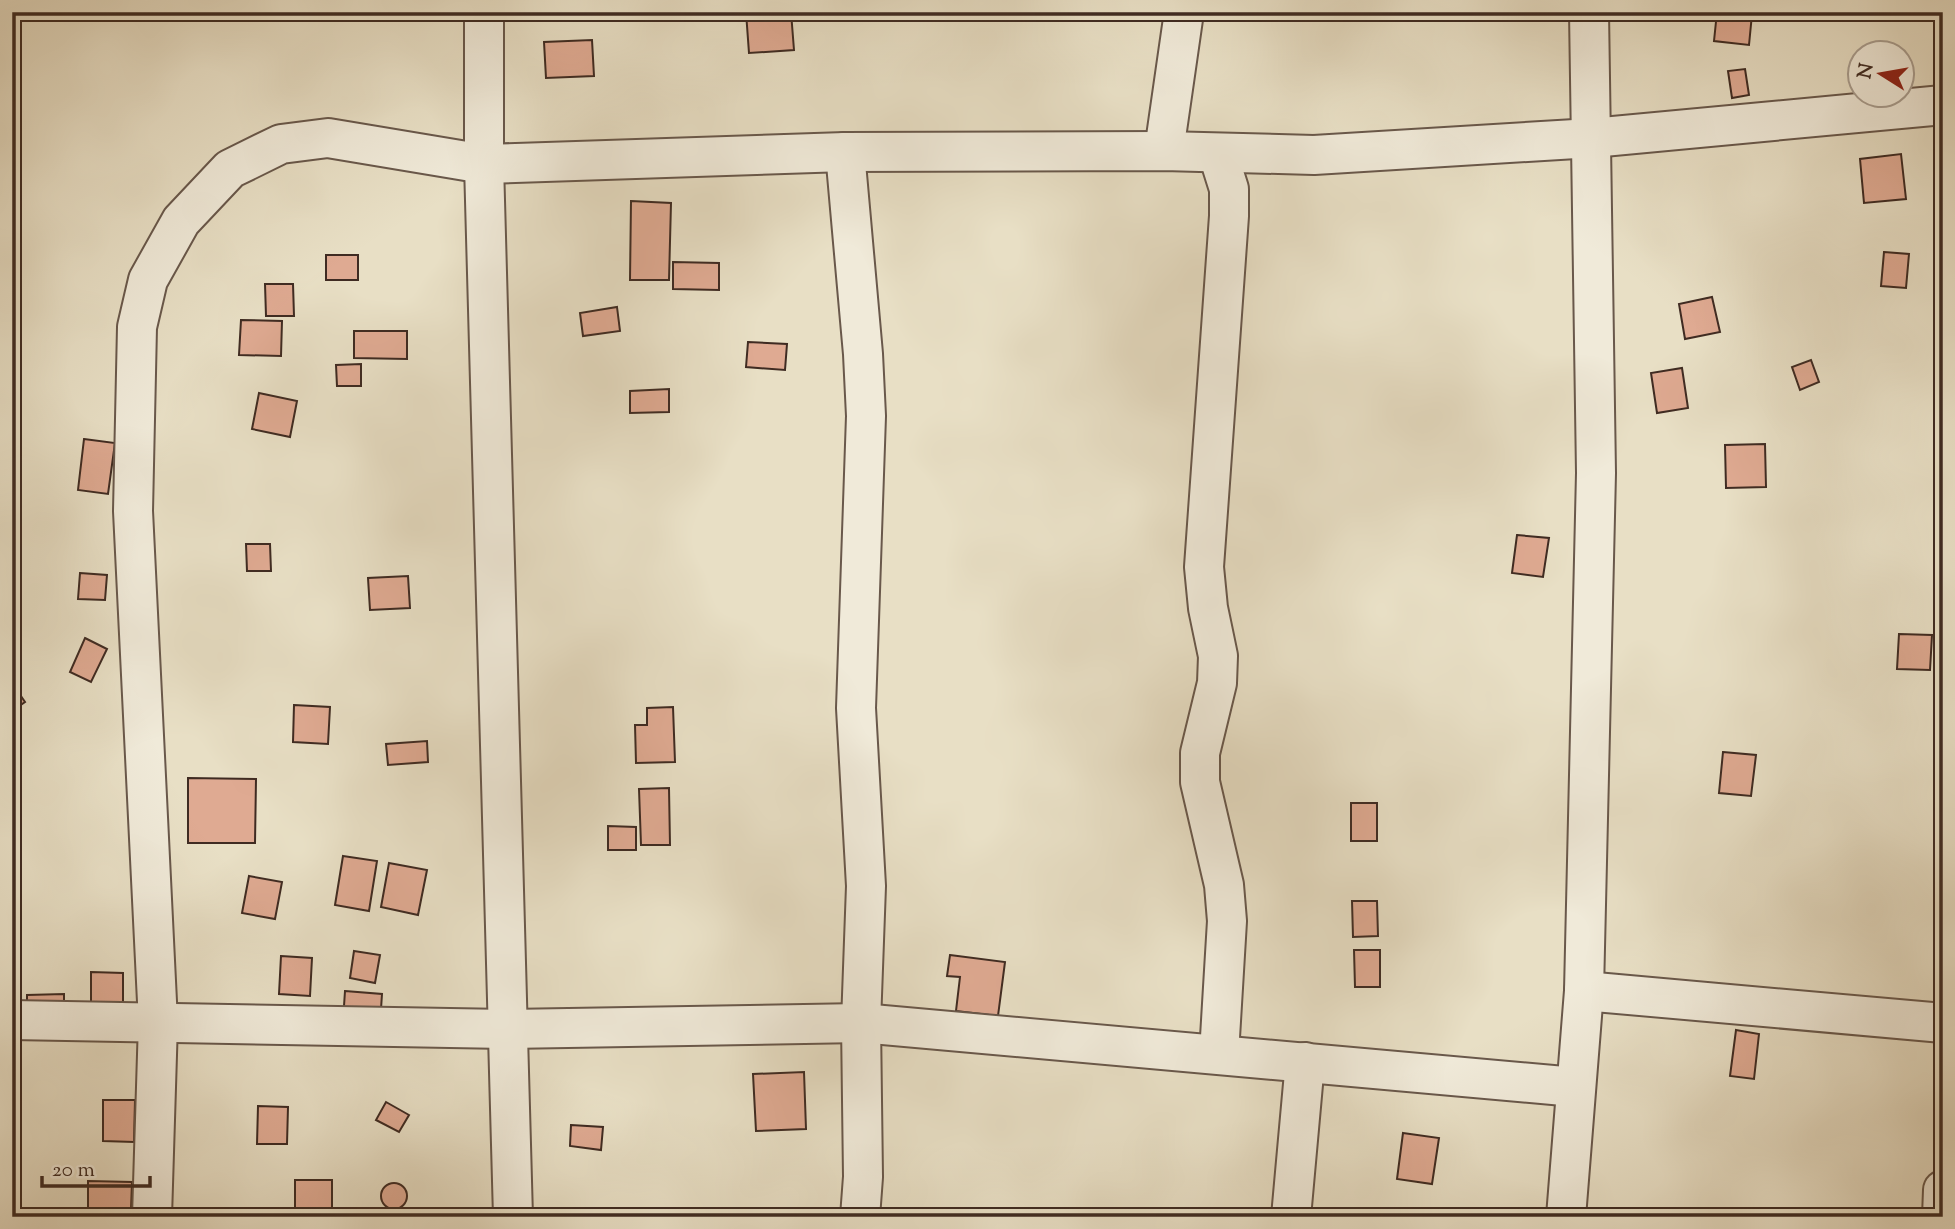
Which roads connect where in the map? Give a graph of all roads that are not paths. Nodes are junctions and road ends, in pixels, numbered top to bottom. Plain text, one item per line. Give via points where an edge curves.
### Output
1 (484, 12) edge
2 (1184, 12) edge
3 (1589, 12) edge
4 (1943, 105) edge
5 (1592, 138) junction
6 (1164, 151) junction
7 (845, 152) junction
8 (1218, 154) junction
9 (484, 164) junction
10 (1584, 991) junction
11 (12, 1020) edge
12 (158, 1022) junction
13 (861, 1023) junction
14 (1943, 1023) edge
15 (506, 1028) junction
16 (1219, 1054) junction
17 (1305, 1062) junction
18 (1575, 1087) junction
19 (1943, 1190) edge
20 (152, 1217) edge
21 (513, 1217) edge
22 (860, 1217) edge
23 (1291, 1217) edge
24 (1566, 1217) edge
25 (1942, 1217) edge

1 - 9 street
2 - 6 street
3 - 5 street
4 - 5 street
5 - 8 street via 1314,155
5 - 10 street via 1596,473
6 - 7 street
6 - 8 street
7 - 9 street
7 - 13 street via 866,416 856,708 866,886
8 - 16 street via 1228,189 1229,216 1204,567 1218,656 1217,683 1200,753 1200,782 1224,885 1227,921
9 - 12 street via 328,138 281,144 230,169 180,221 148,280 137,327 133,511
9 - 15 street
10 - 14 street
10 - 18 street
11 - 12 street
12 - 15 street
12 - 20 street
13 - 15 street
13 - 16 street
13 - 22 street
15 - 21 street
16 - 17 street
17 - 18 street
17 - 23 street
18 - 24 street
19 - 25 street

